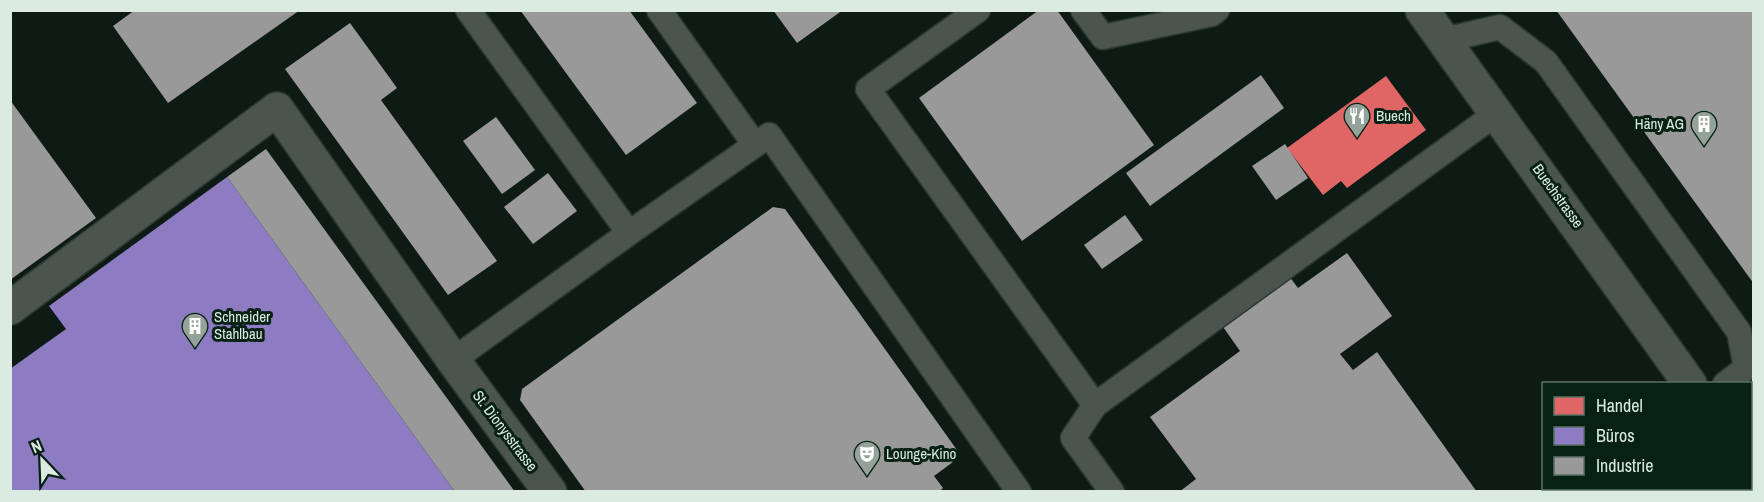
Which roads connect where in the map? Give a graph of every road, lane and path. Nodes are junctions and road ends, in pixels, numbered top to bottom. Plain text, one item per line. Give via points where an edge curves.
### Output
1 (468, 10) edge
2 (659, 10) edge
3 (978, 10) edge
4 (1083, 10) edge
5 (1217, 10) edge
6 (1422, 10) edge
7 (1444, 40) junction
8 (1497, 113) junction
9 (755, 145) junction
10 (629, 233) junction
11 (10, 308) edge
12 (456, 365) junction
13 (1689, 382) edge
14 (1728, 382) edge
15 (1095, 405) junction
16 (550, 492) edge
17 (1019, 492) edge
18 (1112, 492) edge

1 - 10 lane
2 - 9 lane
3 - 15 lane via 868,90
4 - 5 lane via 1103,37
6 - 7 street, Buechstrasse
7 - 8 street, Buechstrasse
7 - 14 lane via 1500,27 1546,62 1739,332 1746,368
8 - 13 street, Buechstrasse
8 - 15 lane
9 - 10 lane
9 - 17 lane via 769,135
10 - 12 lane
11 - 12 street, St. Dionysstrasse via 277,109
12 - 16 street, St. Dionysstrasse
15 - 18 lane via 1072,438

